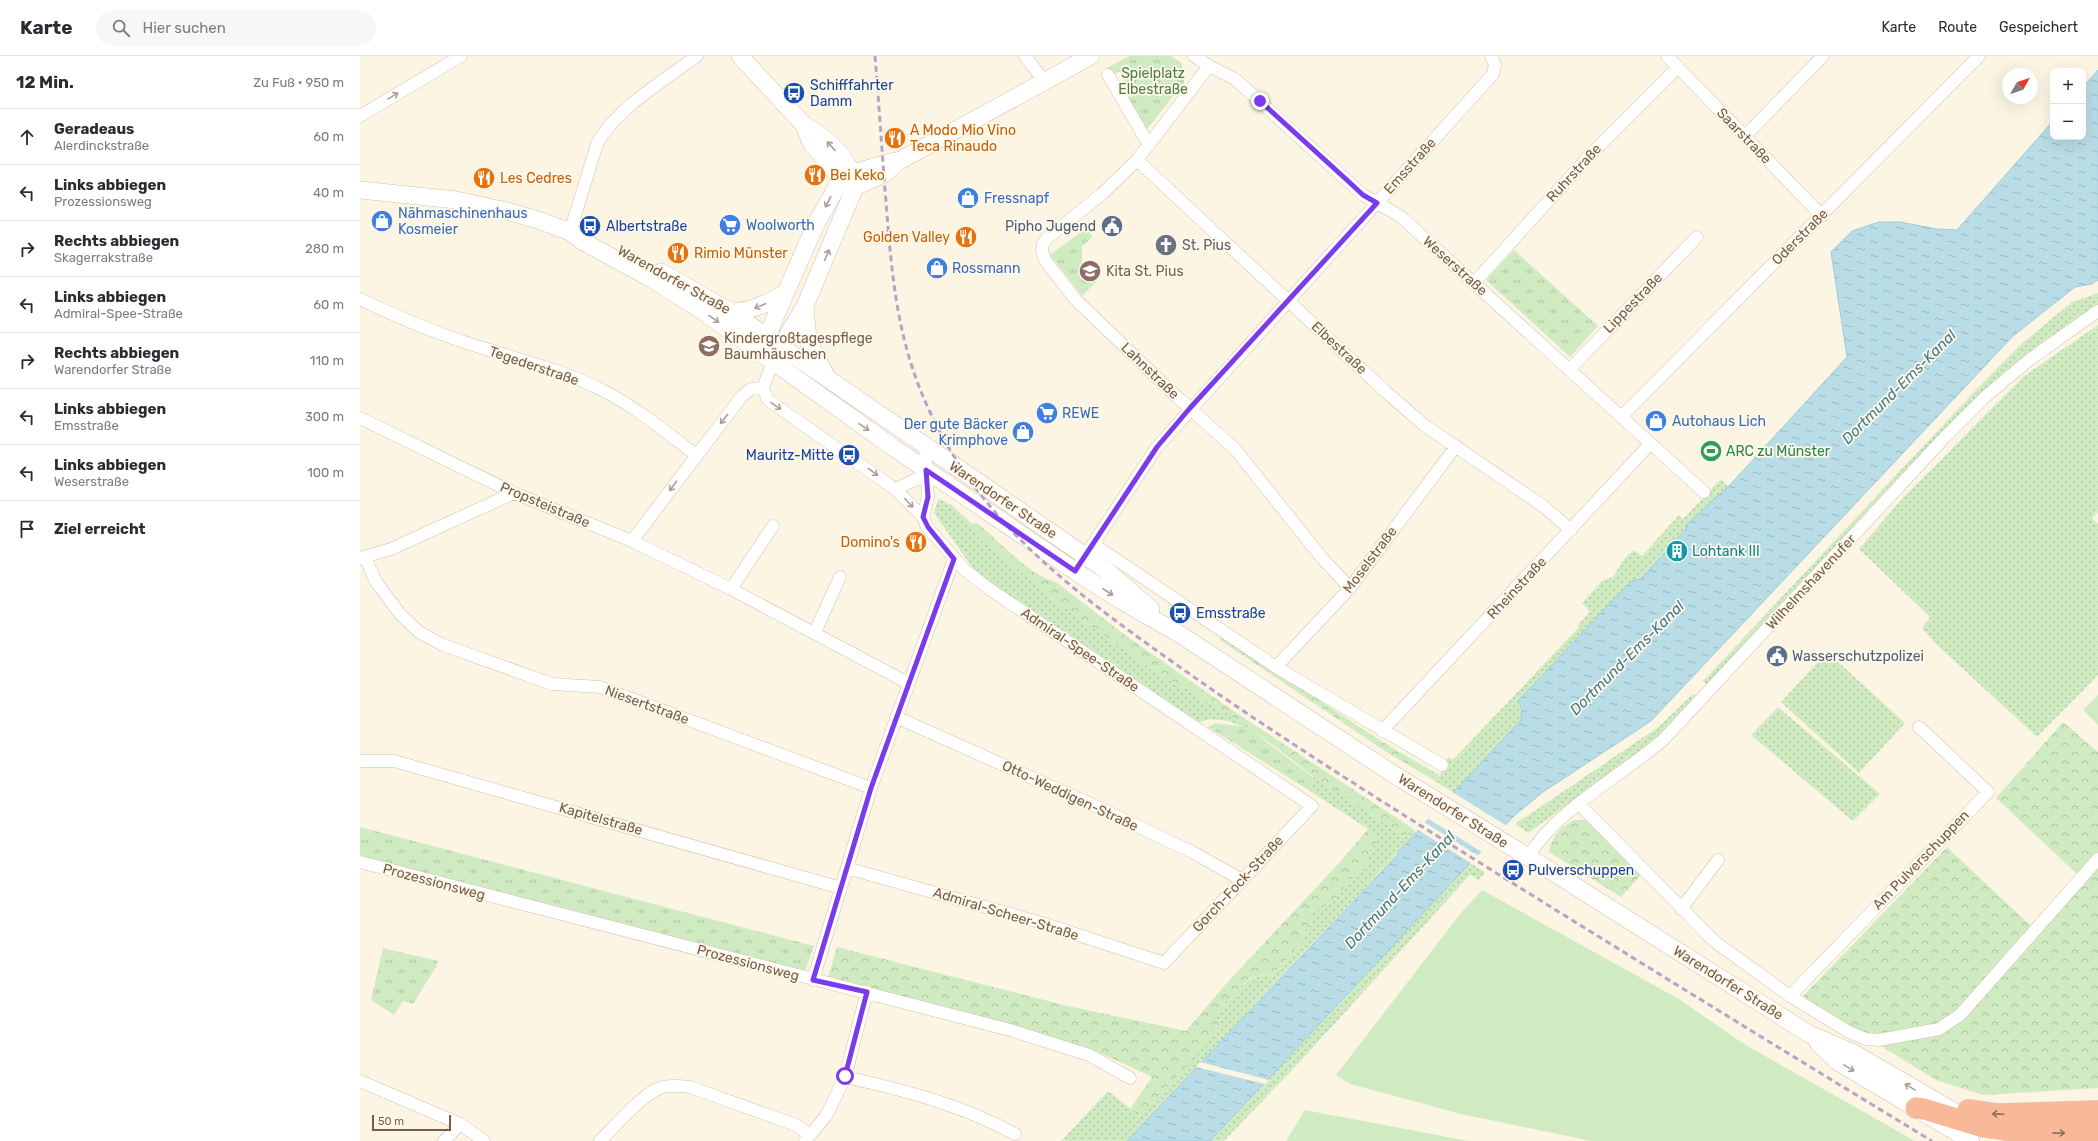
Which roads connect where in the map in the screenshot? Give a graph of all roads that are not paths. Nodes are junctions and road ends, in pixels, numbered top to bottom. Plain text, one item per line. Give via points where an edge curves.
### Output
1 (461, 56) edge
2 (697, 56) edge
3 (740, 56) edge
4 (1026, 56) edge
5 (1091, 56) edge
6 (1194, 56) edge
7 (1491, 56) edge
8 (1667, 56) edge
9 (1824, 56) edge
10 (1979, 56) edge
11 (1209, 66) junction
12 (1678, 67) junction
13 (1108, 75) dead end
14 (1044, 81) junction
15 (360, 116) edge
16 (1745, 136) junction
17 (1149, 145) junction
18 (1137, 160) junction
19 (850, 180) junction
20 (360, 190) edge
21 (1377, 203) junction
22 (1822, 216) junction
23 (570, 232) junction
24 (1697, 237) dead end
25 (1474, 283) junction
26 (786, 293) junction
27 (360, 299) edge
28 (1288, 300) junction
29 (805, 306) junction
30 (2098, 311) edge
31 (731, 312) junction
32 (773, 348) junction
33 (1569, 370) junction
34 (828, 380) junction
35 (763, 388) junction
36 (1190, 408) junction
37 (1621, 417) junction
38 (360, 418) edge
39 (1650, 444) junction
40 (1456, 446) junction
41 (925, 447) junction
42 (696, 455) junction
43 (926, 470) junction
44 (896, 489) junction
45 (1704, 492) dead end
46 (514, 493) junction
47 (923, 517) junction
48 (772, 526) dead end
49 (1571, 530) junction
50 (632, 541) junction
51 (1089, 550) junction
52 (362, 558) edge
53 (954, 559) junction
54 (1075, 571) junction
55 (840, 577) dead end
56 (1350, 588) junction
57 (731, 589) junction
58 (815, 632) junction
59 (1181, 635) junction
60 (1276, 667) junction
61 (908, 683) junction
62 (896, 716) junction
63 (1919, 727) dead end
64 (1382, 731) junction
65 (360, 761) edge
66 (1442, 765) dead end
67 (871, 788) junction
68 (1579, 804) junction
69 (1312, 806) joint
70 (1528, 857) junction
71 (2098, 859) edge
72 (1718, 860) dead end
73 (360, 862) edge
74 (847, 868) junction
75 (1242, 880) junction
76 (841, 888) junction
77 (1681, 908) junction
78 (1164, 963) joint
79 (813, 980) junction
80 (867, 992) junction
81 (1790, 996) junction
82 (1809, 1034) junction
83 (845, 1076) junction
84 (1130, 1078) dead end
85 (360, 1081) edge
86 (1943, 1106) junction
87 (1916, 1108) joint
88 (2098, 1111) edge
89 (2037, 1114) junction
90 (460, 1124) junction
91 (2098, 1133) edge
92 (1015, 1134) dead end
93 (1976, 1134) edge
94 (808, 1138) edge
95 (2012, 1138) edge
96 (444, 1141) edge
97 (484, 1141) edge
98 (600, 1141) edge
99 (2086, 1141) edge

15 -> 1 street
2 - 23 street via 616,117 602,133
3 - 19 main road via 804,125 811,144
4 - 14 street
5 - 14 main road
6 - 11 street, Weserstraße
7 - 21 street, Emsstraße via 1495,65 1493,74
8 - 12 street, Saarstraße
9 - 16 street
10 - 22 street, Oderstraße
11 - 17 street
11 - 21 street, Weserstraße via 1241,84 1363,195
12 - 16 street, Saarstraße
12 - 25 street, Ruhrstraße via 1590,155
13 - 17 street
14 - 19 main road via 899,161 889,161
16 - 22 street, Saarstraße
17 - 18 street
18 - 28 street, Elbestraße
18 - 36 street, Lahnstraße via 1084,209 1046,239 1042,251 1051,269 1075,299
19 -> 26 main road via 815,226
29 -> 19 main road
20 - 23 main road, Warendorfer Straße via 456,200 507,211
21 - 25 street, Weserstraße via 1400,216
21 - 28 street, Emsstraße
22 - 37 street, Oderstraße
23 - 31 main road, Warendorfer Straße via 586,233
23 -> 32 main road, Warendorfer Straße via 701,310
24 - 33 street, Lippestraße
25 - 33 street, Weserstraße
26 -> 31 main road via 759,307
26 - 32 main road
27 - 42 street, Tegederstraße via 407,321 551,369 604,391 637,411
28 - 36 street, Emsstraße
28 - 40 street, Elbestraße via 1386,392 1424,425
29 - 32 main road
29 - 34 main road via 808,340
30 - 68 street, Wilhelmshavenufer via 2029,360 1985,397 1662,740
31 - 32 main road, Warendorfer Straße
32 - 34 main road, Warendorfer Straße
32 - 35 street
32 -> 43 main road, Warendorfer Straße
33 - 37 street, Weserstraße
34 - 41 main road, Warendorfer Straße
35 -> 42 street via 751,389 742,396
35 -> 44 street via 768,400
36 - 51 street, Emsstraße via 1157,447
36 - 56 street, Lahnstraße via 1235,449 1322,558
37 - 39 street, Weserstraße
38 - 46 street, Propsteistraße
39 - 45 street, Weserstraße via 1657,447
39 - 49 street, Rheinstraße
40 - 49 street, Elbestraße via 1544,506
40 - 56 street, Moselstraße
41 - 43 street
41 - 51 main road, Warendorfer Straße
42 -> 50 street
43 - 44 street, Warendorfer Straße via 917,479
43 - 47 street via 928,497
43 - 54 main road, Warendorfer Straße
44 -> 47 street
46 - 50 street, Propsteistraße
46 - 52 street via 391,548
47 - 53 street, Admiral-Spee-Straße
48 - 57 street
49 - 64 street, Rheinstraße
50 - 57 street, Propsteistraße
51 - 54 street, Emsstraße
51 - 59 main road, Warendorfer Straße via 1107,571
51 - 60 street, Warendorfer Straße
52 - 67 street, Niesertstraße via 400,614 420,632 443,645 552,684 600,687
53 - 61 street
53 - 69 street, Admiral-Spee-Straße via 988,588
54 -> 59 main road, Warendorfer Straße
55 - 58 street
56 - 60 street, Moselstraße
57 - 58 street, Propsteistraße
58 - 61 street, Propsteistraße
59 - 70 main road, Warendorfer Straße via 1436,801
60 - 64 street, Warendorfer Straße
61 - 62 street
62 - 67 street
62 - 75 street, Otto-Weddigen-Straße via 1093,805 1194,853
63 - 81 street, Am Pulverschuppen via 1988,792
64 - 66 street, Warendorfer Straße
65 - 76 street, Kapitelstraße via 394,761
67 - 74 street
68 - 70 street, Wilhelmshavenufer via 1538,841
68 - 77 street, Warendorfer Straße
69 - 75 street, Gorch-Fock-Straße
70 - 82 main road, Warendorfer Straße
71 - 81 street, Warendorfer Straße via 1960,1015 1939,1029 1879,1040 1866,1039 1849,1032
72 - 77 street
73 - 79 street, Prozessionsweg
74 - 76 street
74 - 78 street, Admiral-Scheer-Straße via 1042,923
75 - 78 street, Gorch-Fock-Straße
76 - 79 street
77 - 81 street, Warendorfer Straße via 1714,941
79 - 80 street, Prozessionsweg
80 - 83 street
80 - 84 street, Prozessionsweg via 1010,1030 1088,1055
86 -> 82 main road, Warendorfer Straße via 1852,1052
82 -> 87 main road, Warendorfer Straße via 1838,1062
83 - 92 street via 937,1100
83 - 94 street via 826,1116
85 - 90 street
89 -> 86 highway via 1996,1114
86 - 93 main road, Warendorfer Straße
87 - 93 highway via 1924,1109
88 - 89 highway
89 - 95 highway
90 - 96 street
90 - 97 street
95 -> 91 highway
91 - 99 highway
93 - 95 highway
94 - 98 street via 796,1125 690,1087 675,1085 661,1087 645,1097

